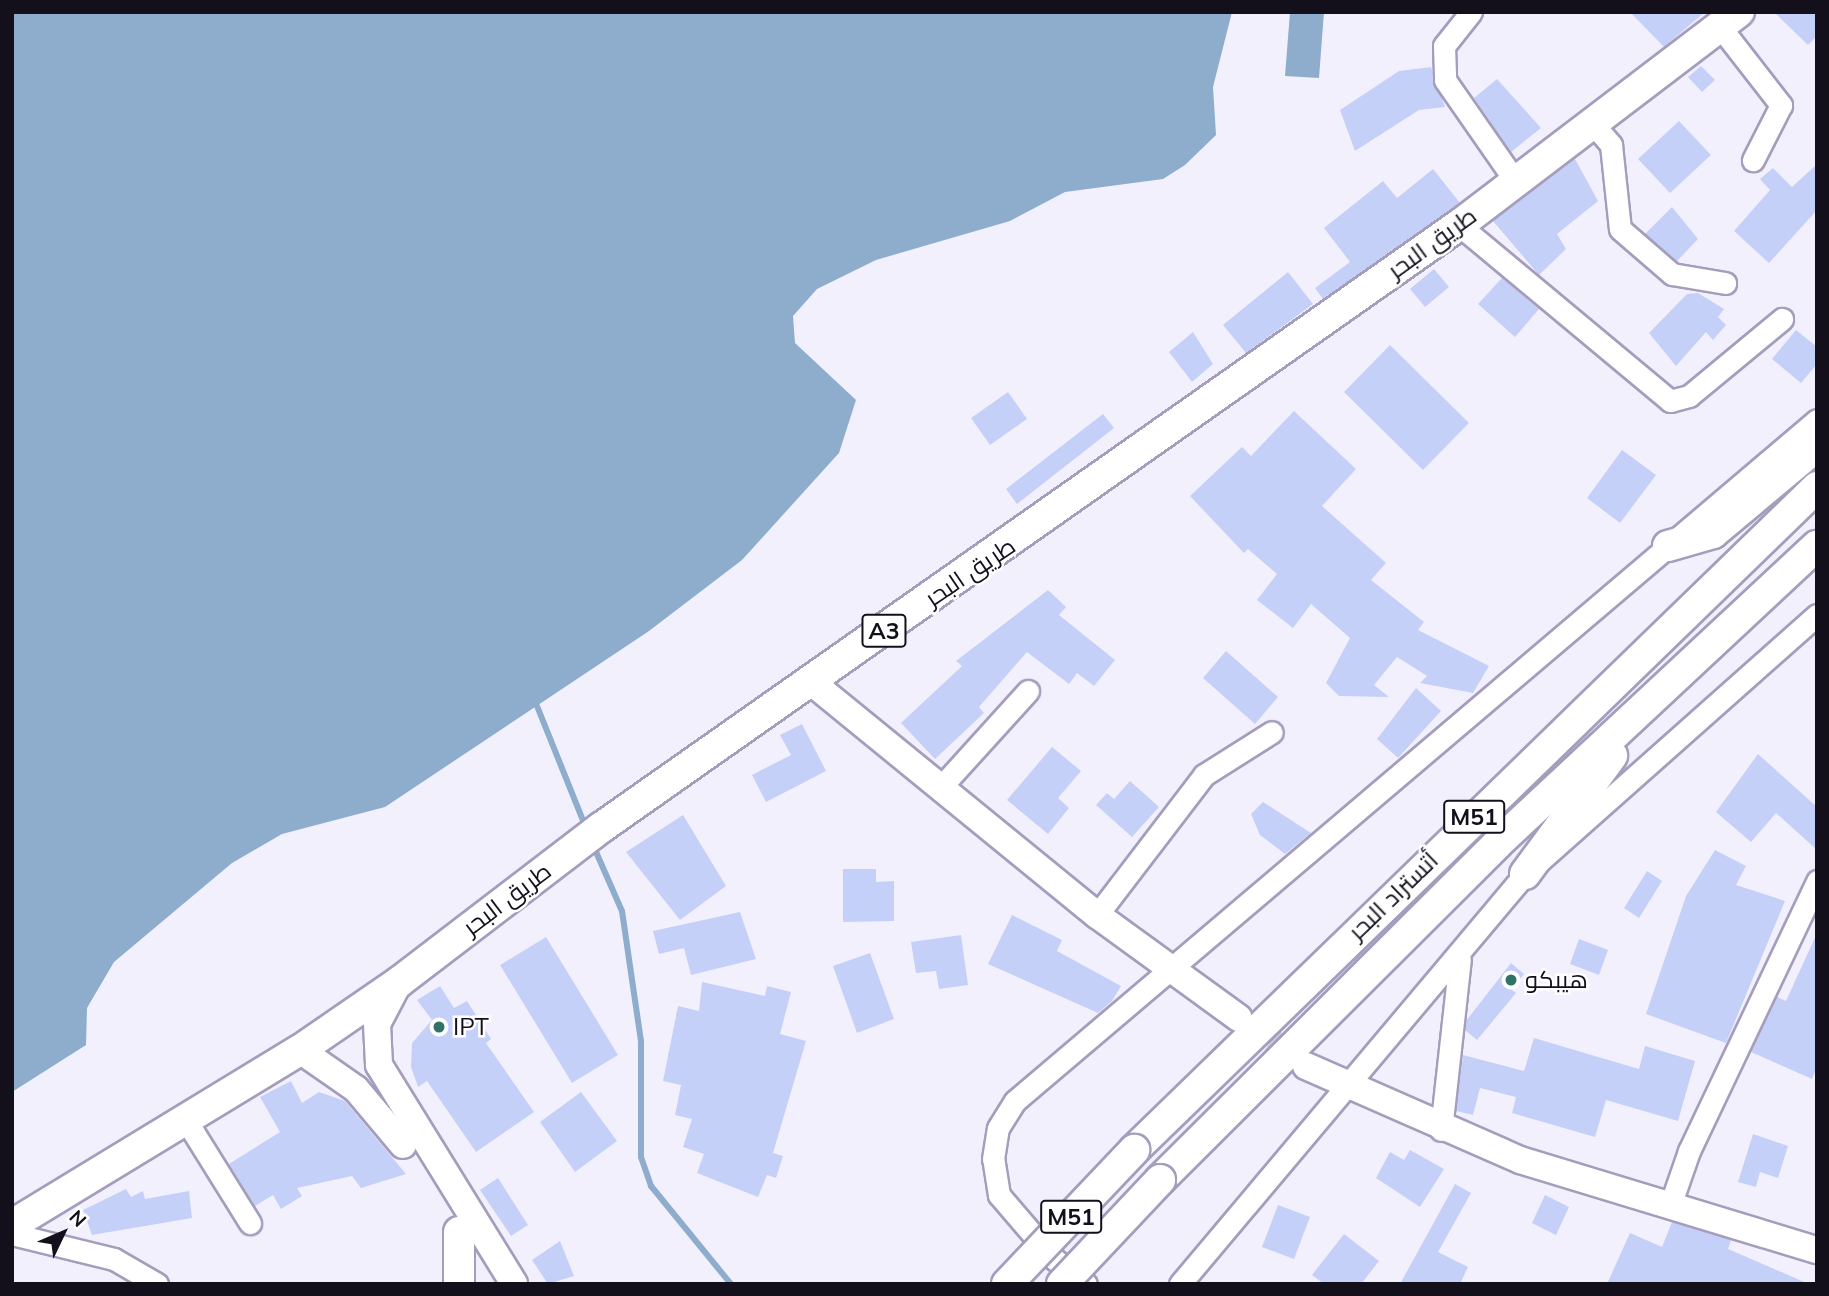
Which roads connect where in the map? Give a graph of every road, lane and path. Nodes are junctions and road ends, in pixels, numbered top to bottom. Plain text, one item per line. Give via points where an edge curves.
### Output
1 (1471, 12) edge
2 (1730, 20) edge
3 (1593, 124) junction
4 (1753, 160) dead end
5 (1516, 181) junction
6 (1459, 225) junction
7 (1725, 283) dead end
8 (1782, 319) dead end
9 (1817, 421) edge
10 (1817, 446) edge
11 (1817, 487) edge
12 (1668, 546) junction
13 (1817, 546) edge
14 (1817, 615) edge
15 (1675, 677) junction
16 (810, 681) junction
17 (1028, 691) dead end
18 (1272, 732) dead end
19 (940, 788) junction
20 (1525, 874) junction
21 (1817, 881) edge
22 (1097, 915) junction
23 (1460, 959) junction
24 (1174, 971) junction
25 (399, 982) junction
26 (1239, 1018) tunnel mouth
27 (300, 1050) junction
28 (1306, 1066) tunnel mouth
29 (1350, 1088) junction
30 (184, 1117) junction
31 (1441, 1130) junction
32 (1671, 1203) junction
33 (250, 1223) dead end
34 (12, 1225) edge
35 (459, 1232) junction
36 (12, 1234) edge
37 (1817, 1250) edge
38 (157, 1284) edge
39 (459, 1284) edge
40 (494, 1284) edge
41 (514, 1284) edge
42 (1007, 1284) edge
43 (1062, 1284) edge
44 (1086, 1284) edge
45 (1180, 1284) edge

1 - 5 street via 1444,46 1444,80
2 - 3 highway, طريق البحر / A3
2 - 4 street via 1781,105
3 - 5 highway, طريق البحر / A3
3 - 7 street via 1611,145 1620,229 1672,274
5 - 6 highway, طريق البحر / A3
6 - 8 street via 1670,401 1689,396
6 - 16 highway, طريق البحر / A3
9 - 12 street
10 - 12 highway via 1713,533
11 - 42 highway, أتستراد البحر / M51, bridge via 1134,1150
12 - 24 street
13 - 15 highway, أتستراد البحر / M51
14 - 20 street
15 - 20 highway
15 - 43 highway, أتستراد البحر / M51, bridge via 1498,843
16 - 19 main road
16 - 25 highway, طريق البحر / A3 via 602,827
17 - 19 street
18 - 22 street via 1204,775
19 - 22 main road
20 - 23 street
21 - 32 street via 1694,1140
22 - 24 main road
23 - 29 street
23 - 31 street
24 - 26 main road
24 - 44 street via 1015,1101 998,1128 993,1159 999,1195 1045,1250
25 - 27 highway, طريق البحر / A3
25 - 41 main road via 377,1024 379,1065
27 - 30 highway, طريق البحر / A3
27 - 35 main road via 314,1054 384,1117
28 - 29 main road
29 - 31 main road
29 - 45 street
30 - 33 street
30 - 34 highway, طريق البحر / A3
31 - 32 main road
32 - 37 main road
35 - 39 highway
35 - 40 main road
36 - 38 street via 114,1259

